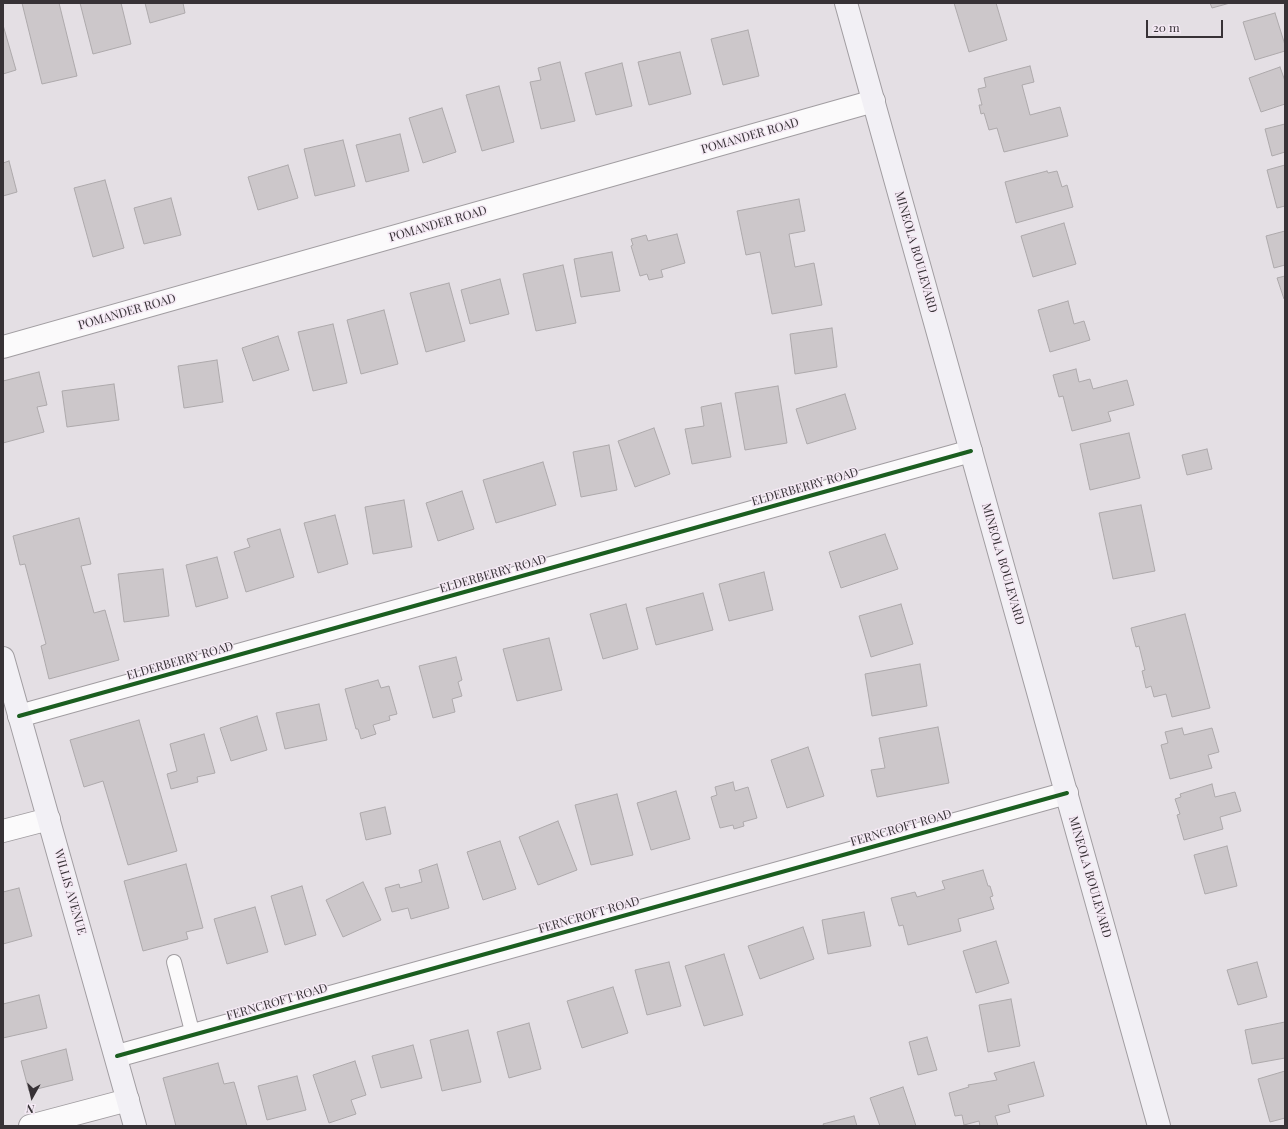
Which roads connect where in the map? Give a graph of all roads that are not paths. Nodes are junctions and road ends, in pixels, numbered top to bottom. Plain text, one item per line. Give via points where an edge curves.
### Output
1 (846, 3) edge
2 (874, 101) junction
3 (3, 346) edge
4 (971, 451) junction
5 (3, 658) edge
6 (19, 716) junction
7 (1067, 793) junction
8 (49, 819) junction
9 (3, 831) edge
10 (174, 962) dead end
11 (193, 1035) junction
12 (117, 1056) junction
13 (128, 1100) junction
14 (30, 1126) edge
15 (135, 1126) edge
16 (1159, 1126) edge

1 - 2 main road, MINEOLA BOULEVARD
2 - 3 street, POMANDER ROAD
2 - 4 main road, MINEOLA BOULEVARD
4 - 6 street, ELDERBERRY ROAD
4 - 7 main road, MINEOLA BOULEVARD
5 - 6 main road, WILLIS AVENUE
6 - 8 main road, WILLIS AVENUE
7 - 11 street, FERNCROFT ROAD
7 - 16 main road, MINEOLA BOULEVARD
8 - 9 street
8 - 12 main road, WILLIS AVENUE
10 - 11 lane
11 - 12 street, FERNCROFT ROAD
12 - 13 main road, WILLIS AVENUE
13 - 14 street
13 - 15 main road, WILLIS AVENUE

